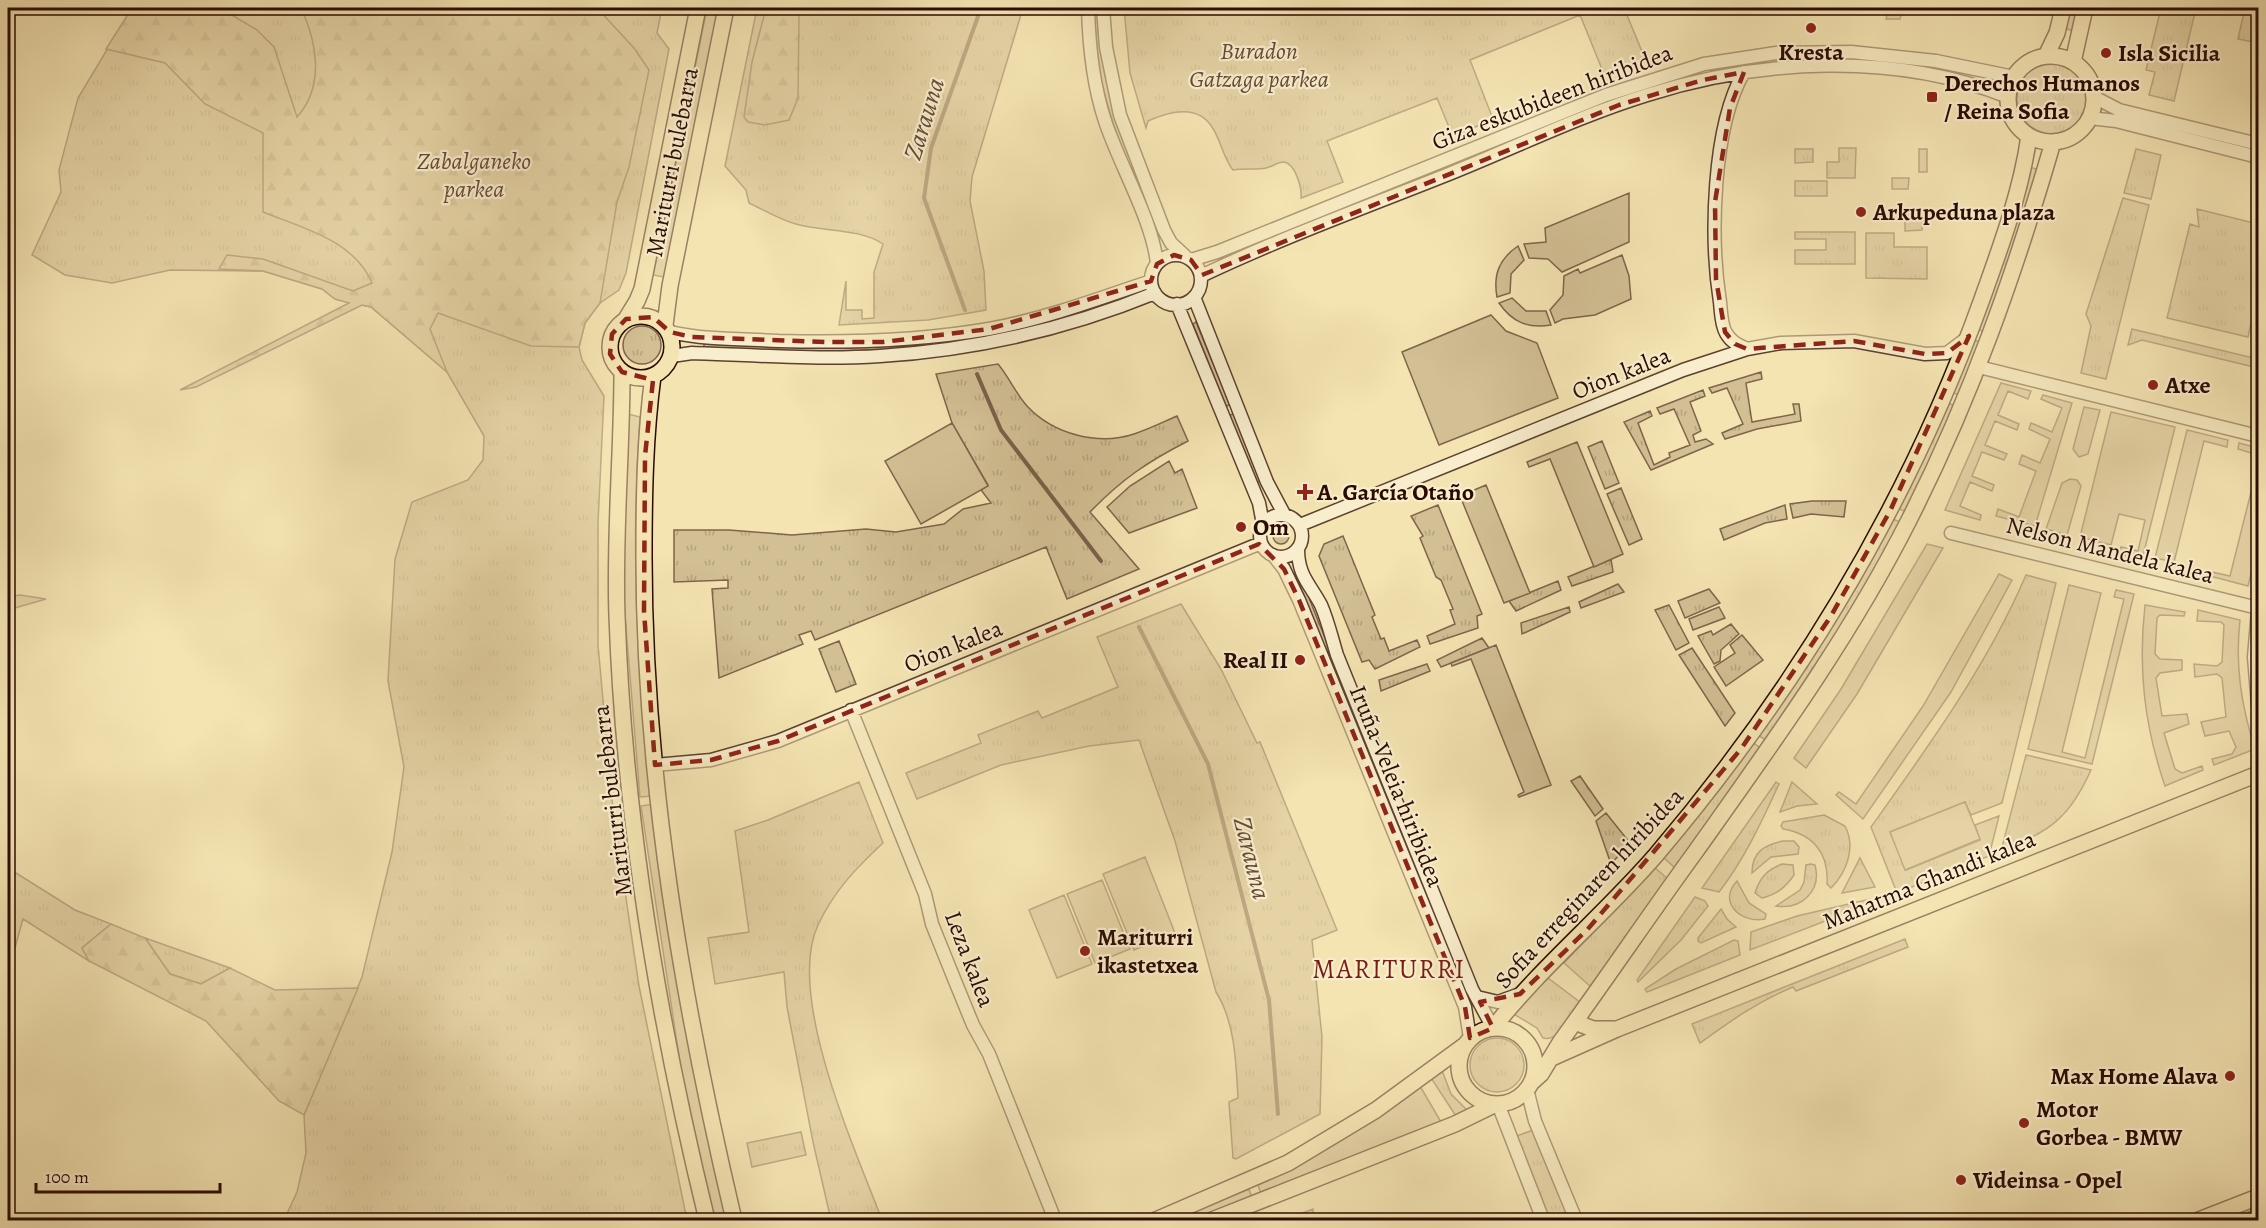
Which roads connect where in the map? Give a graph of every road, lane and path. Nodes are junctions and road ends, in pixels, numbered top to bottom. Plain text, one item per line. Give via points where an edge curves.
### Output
1 (698, 8) edge
2 (726, 8) edge
3 (1088, 8) edge
4 (1103, 8) edge
5 (2063, 8) edge
6 (2085, 8) edge
7 (2046, 56) junction
8 (2073, 62) junction
9 (1744, 72) junction
10 (2014, 77) junction
11 (2094, 97) junction
12 (2008, 98) junction
13 (2090, 118) junction
14 (2029, 136) junction
15 (2053, 142) junction
16 (2259, 144) edge
17 (2259, 157) edge
18 (1188, 258) junction
19 (1157, 264) junction
20 (1201, 276) junction
21 (1153, 287) junction
22 (1194, 297) junction
23 (1177, 304) junction
24 (626, 319) junction
25 (667, 329) junction
26 (1969, 336) junction
27 (1747, 349) junction
28 (672, 356) junction
29 (1979, 367) junction
30 (622, 372) junction
31 (654, 376) junction
32 (2259, 436) edge
33 (1284, 514) junction
34 (1263, 524) junction
35 (1300, 525) junction
36 (1951, 533) dead end
37 (1261, 543) junction
38 (1298, 549) junction
39 (1273, 555) junction
40 (2259, 610) edge
41 (2259, 706) edge
42 (851, 710) junction
43 (655, 765) junction
44 (2259, 774) edge
45 (1520, 994) junction
46 (1477, 997) junction
47 (1575, 1022) junction
48 (1492, 1028) junction
49 (1617, 1029) junction
50 (1468, 1041) junction
51 (1562, 1041) junction
52 (1529, 1046) junction
53 (1554, 1057) junction
54 (1529, 1086) junction
55 (1497, 1104) junction
56 (2259, 1197) edge
57 (2259, 1218) edge
58 (707, 1221) edge
59 (734, 1221) edge
60 (1055, 1221) edge
61 (1156, 1221) edge
62 (1212, 1221) edge
63 (1543, 1221) edge
64 (1576, 1221) edge
65 (2199, 1221) edge
66 (2251, 1221) edge

1 - 24 main road, Mariturri bulebarra via 642,289
2 - 25 main road, Mariturri bulebarra via 670,285
3 - 19 street via 1095,82 1105,121 1150,234
4 - 18 street via 1120,115 1164,230 1171,243
5 - 7 main road
6 - 8 main road
7 - 8 main road
7 - 10 main road via 2022,67
8 - 11 main road via 2088,76
9 - 12 street, Giza eskubideen hiribidea via 1812,67 1893,70 1984,88
9 - 20 street, Giza eskubideen hiribidea via 1619,105
9 - 27 street via 1730,108 1719,163 1714,243 1725,332 1735,344
10 - 12 main road
10 - 18 street, Giza eskubideen hiribidea via 1936,61 1851,52 1776,53 1704,64 1614,91 1217,252
11 - 13 main road
11 - 16 street via 2110,108
12 - 14 main road via 2013,120
13 - 15 main road via 2074,136
13 - 17 street
14 - 15 main road
14 - 26 main road, Sofia erreginaren hiribidea via 2006,227
15 - 29 main road, Sofia erreginaren hiribidea via 2029,226
18 - 19 street via 1165,257
18 - 20 street
19 - 21 street
20 - 22 street
21 - 23 street via 1161,299
21 - 25 street via 990,329 883,342 692,338
21 - 28 street via 1042,331 944,350 879,357 692,353
22 - 23 street
22 - 33 street via 1267,482
23 - 34 street via 1256,496
24 - 25 main road via 639,315 653,317
24 - 30 main road via 612,334 609,344
25 - 28 main road via 673,344
26 - 27 street, Oion kalea via 1947,353 1925,354 1854,341 1822,340
26 - 45 main road, Sofia erreginaren hiribidea via 1890,511 1831,616 1777,698 1654,857 1587,930
27 - 35 street, Oion kalea via 1683,370
28 - 31 main road
29 - 32 street
29 - 47 main road, Sofia erreginaren hiribidea via 1909,520 1847,630
30 - 31 main road via 643,378
30 - 58 main road, Mariturri bulebarra via 616,550 628,766 663,1011
31 - 43 main road, Mariturri bulebarra via 648,412 643,514 644,612
33 - 34 street via 1268,518
33 - 35 street
34 - 37 street
35 - 38 street via 1302,542
36 - 40 street, Nelson Mandela kalea
37 - 39 street
37 - 42 street, Oion kalea
38 - 39 street via 1291,555
38 - 46 street, Iruña-Veleia hiribidea via 1303,579 1320,605
39 - 50 street, Iruña-Veleia hiribidea via 1299,600 1465,1007
40 - 41 street via 2254,657
42 - 43 street, Oion kalea via 734,755
42 - 60 street, Leza kalea via 959,992 989,1054
43 - 59 main road, Mariturri bulebarra via 689,1005
44 - 49 main road, Mahatma Ghandi kalea
45 - 46 street via 1498,1002
45 - 48 main road, Sofia erreginaren hiribidea
46 - 48 street, Iruña-Veleia hiribidea
47 - 49 main road, Mahatma Ghandi kalea via 1602,1030
47 - 51 main road, Sofia erreginaren hiribidea
48 - 50 main road
48 - 52 main road via 1513,1032
49 - 53 main road, Mahatma Ghandi kalea
50 - 55 main road via 1460,1057 1463,1083 1482,1101
50 - 61 main road via 1376,1110 1308,1151
51 - 52 main road
51 - 53 main road, Sofia erreginaren hiribidea
52 - 54 main road via 1535,1064
53 - 54 main road, Sofia erreginaren hiribidea
54 - 55 main road via 1509,1102
54 - 64 street via 1535,1121
55 - 62 main road
55 - 63 street
56 - 65 main road
57 - 66 main road

